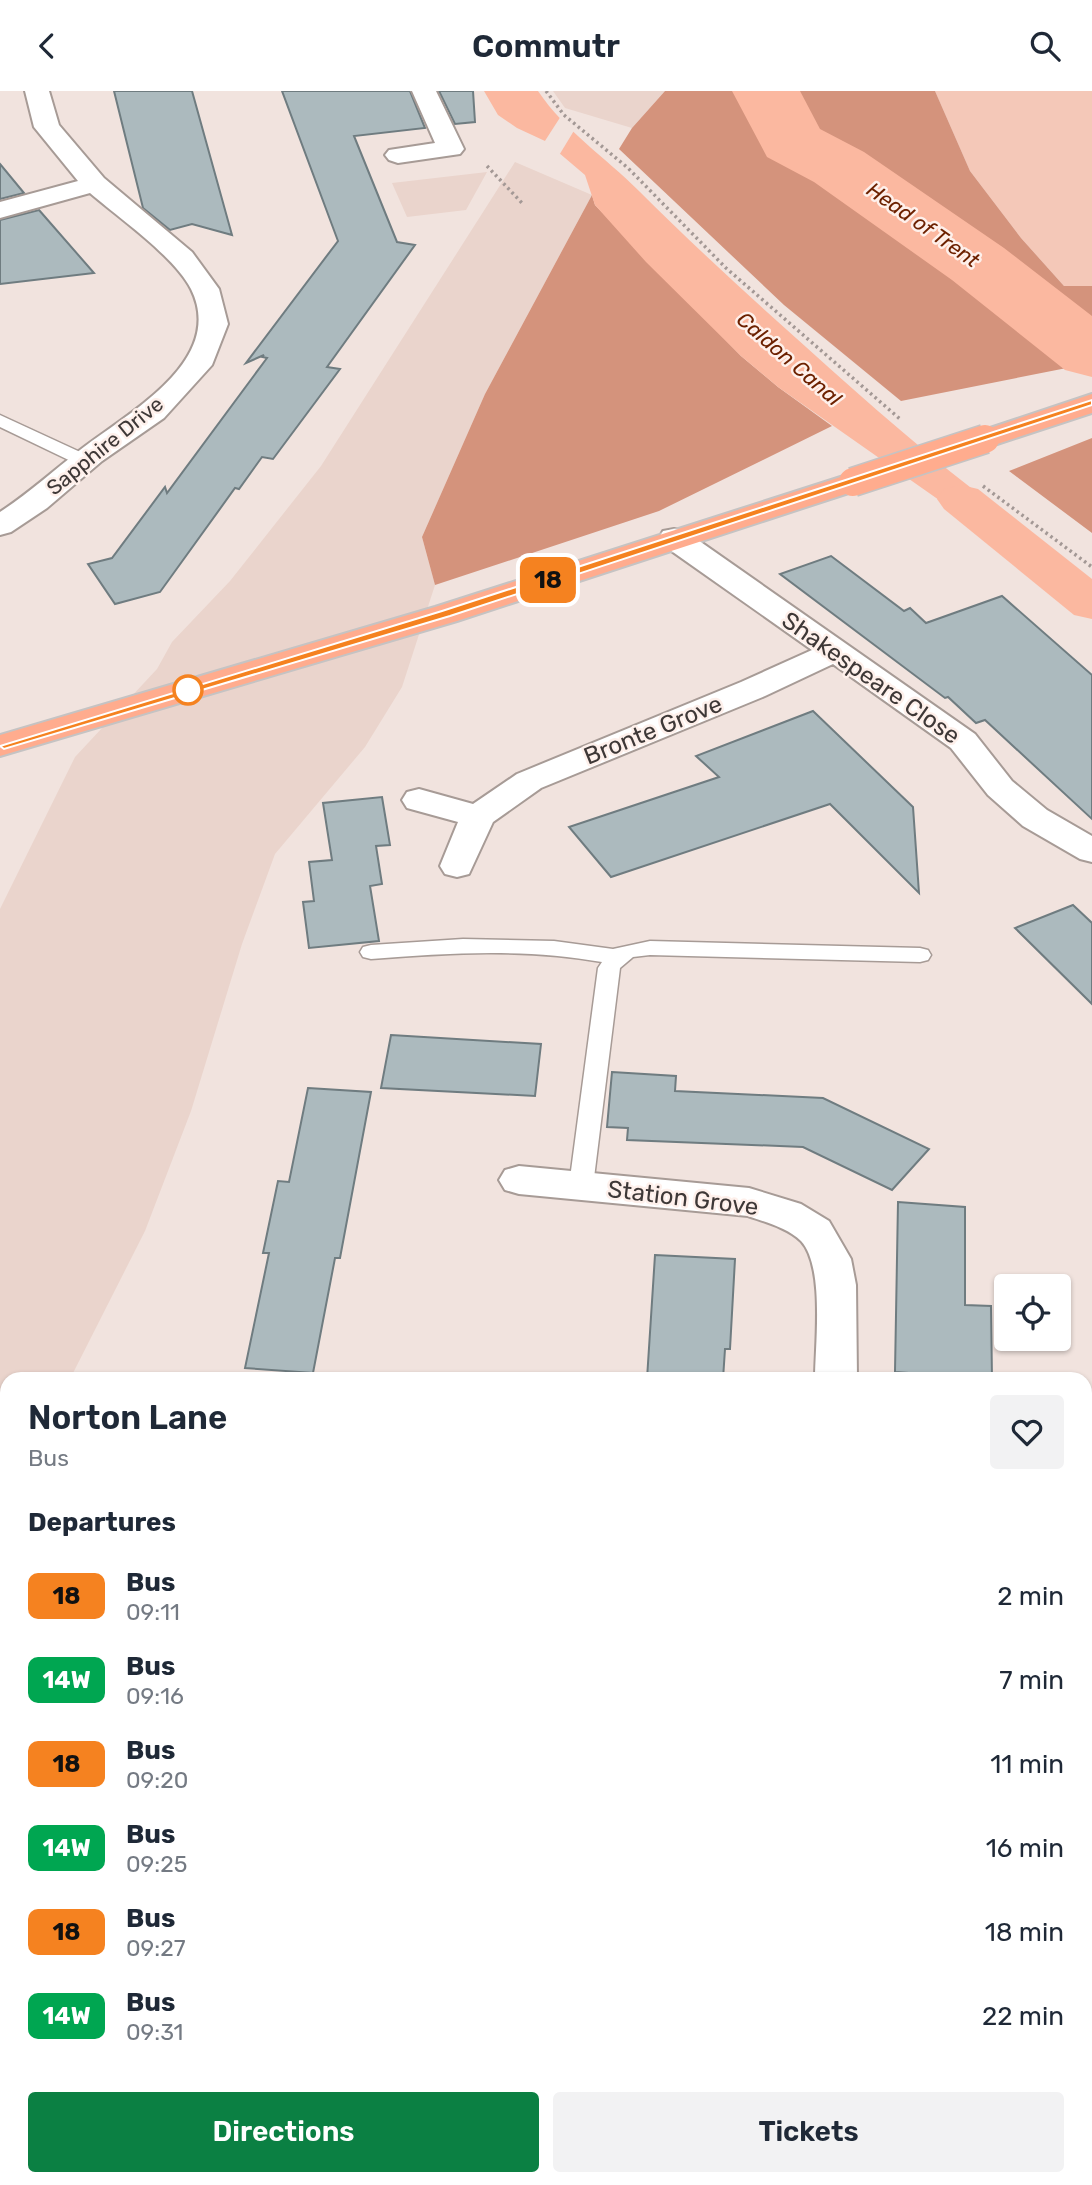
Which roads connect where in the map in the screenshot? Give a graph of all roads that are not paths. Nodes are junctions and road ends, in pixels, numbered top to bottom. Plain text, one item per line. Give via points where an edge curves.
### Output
1 (37, 91) edge
2 (424, 91) edge
3 (398, 155) dead end
4 (95, 184) junction
5 (0, 210) edge
6 (1092, 403) edge
7 (0, 420) edge
8 (85, 461) junction
9 (0, 526) edge
10 (674, 538) junction
11 (833, 652) junction
12 (0, 746) edge
13 (419, 800) dead end
14 (478, 817) junction
15 (1092, 851) edge
16 (457, 866) dead end
17 (371, 952) dead end
18 (919, 955) dead end
19 (615, 957) junction
20 (519, 1180) dead end
21 (581, 1186) junction
22 (836, 1372) edge

1 - 4 street, Sapphire Drive via 47,127
2 - 3 street via 451,149
4 - 5 street
4 - 8 street, Sapphire Drive via 182,258 205,289 214,324 198,365 154,412
6 - 10 highway, bridge
7 - 8 lane
8 - 9 street, Sapphire Drive
10 - 11 street, Shakespeare Close
10 - 12 highway via 446,614
11 - 14 street, Bronte Grove via 529,781
11 - 15 street, Shakespeare Close via 963,741 1000,788 1035,818
13 - 14 street
14 - 16 street
17 - 19 lane via 513,943
18 - 19 lane via 650,948
19 - 21 lane via 609,968
20 - 21 street, Station Grove
21 - 22 street, Station Grove via 749,1202 787,1214 815,1231 831,1259 836,1285

